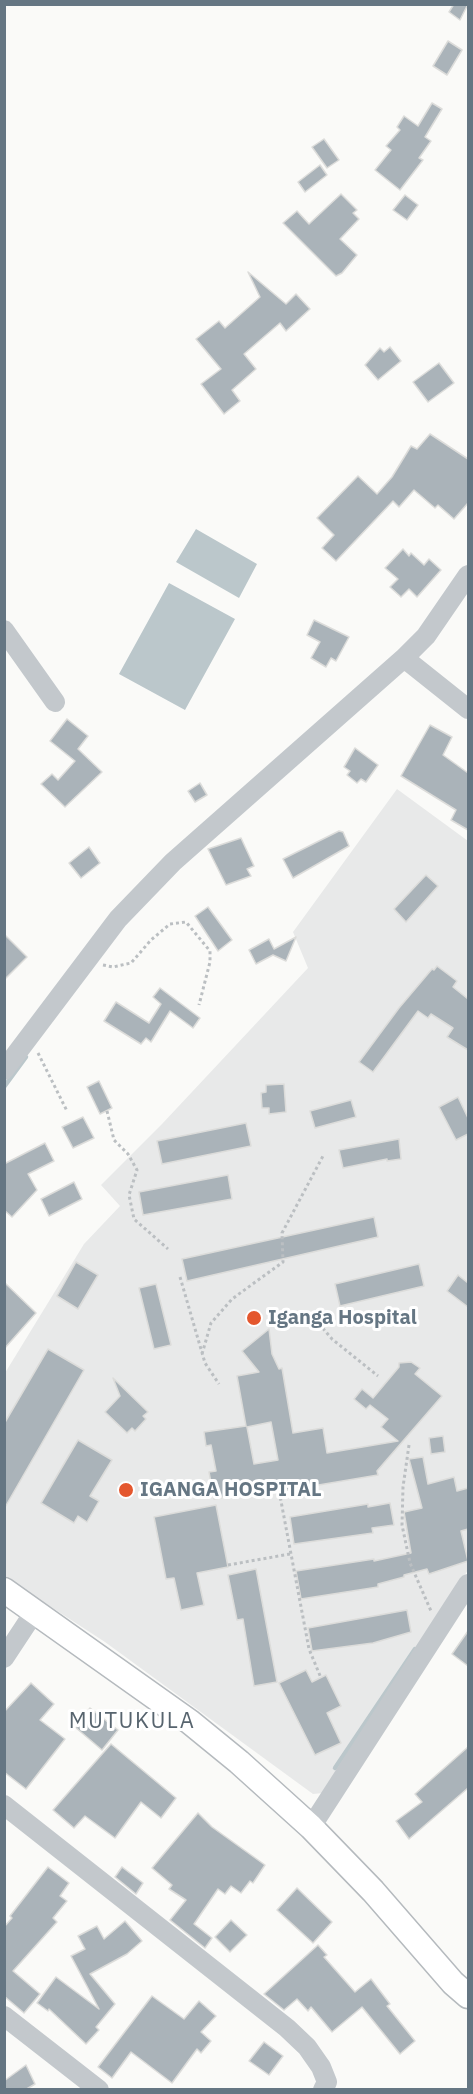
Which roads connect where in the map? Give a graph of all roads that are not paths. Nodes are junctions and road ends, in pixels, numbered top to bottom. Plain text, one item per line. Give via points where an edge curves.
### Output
1 (468, 575) edge
2 (4, 630) edge
3 (404, 657) junction
4 (54, 702) dead end
5 (468, 709) edge
6 (4, 1070) edge
7 (468, 1584) edge
8 (4, 1590) edge
9 (35, 1611) junction
10 (4, 1658) edge
11 (4, 1805) edge
12 (311, 1827) junction
13 (461, 1990) edge
14 (468, 2014) edge
15 (4, 2016) edge
16 (99, 2090) edge
17 (323, 2090) edge

1 - 3 street via 426,636
2 - 4 street
3 - 5 street
3 - 6 street via 173,862 118,919
7 - 12 street
8 - 9 main road
9 - 10 street
9 - 12 main road via 190,1722
11 - 17 street via 287,2028 321,2067 327,2082
12 - 13 main road
13 - 14 main road
15 - 16 street

